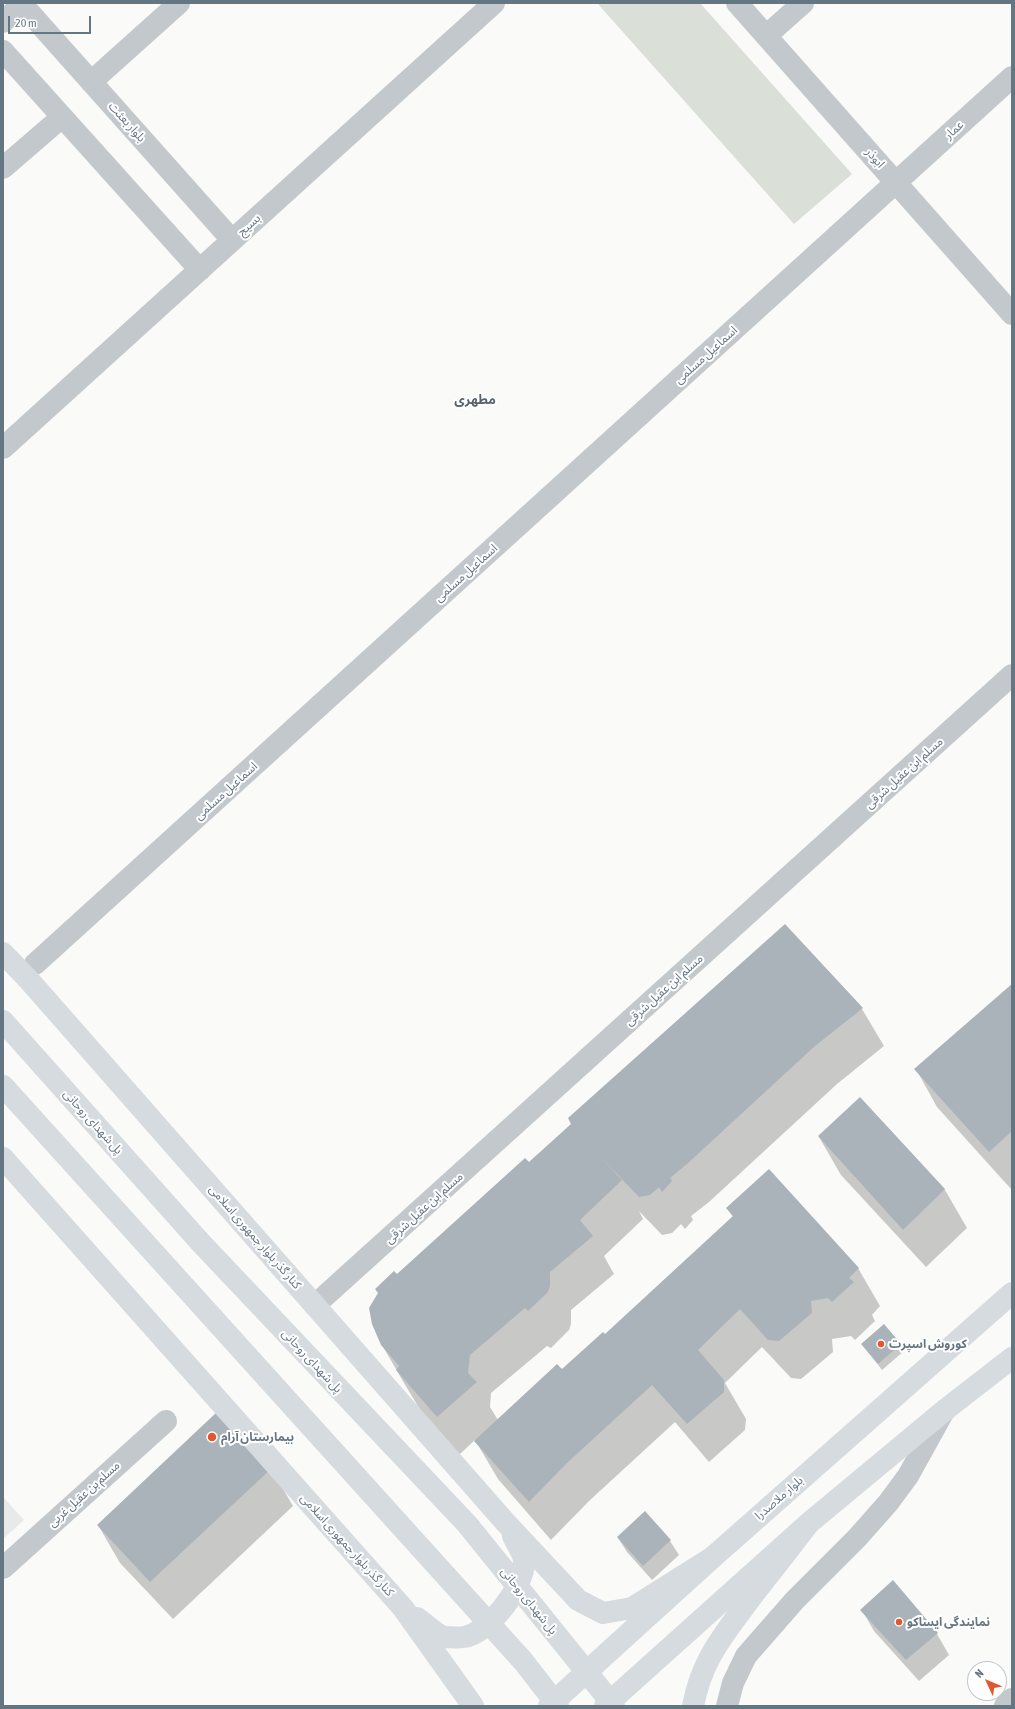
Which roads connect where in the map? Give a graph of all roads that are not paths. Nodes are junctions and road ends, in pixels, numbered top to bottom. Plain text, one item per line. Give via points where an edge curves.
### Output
1 (179, 3) edge
2 (494, 3) edge
3 (738, 3) edge
4 (803, 3) edge
5 (22, 4) edge
6 (3, 22) edge
7 (766, 36) junction
8 (3, 51) edge
9 (1012, 77) edge
10 (91, 82) junction
11 (62, 116) junction
12 (3, 168) edge
13 (896, 182) junction
14 (232, 240) junction
15 (200, 270) junction
16 (1012, 314) edge
17 (3, 448) edge
18 (1012, 675) edge
19 (3, 953) edge
20 (35, 964) dead end
21 (3, 1021) edge
22 (3, 1086) edge
23 (3, 1158) edge
24 (1012, 1293) edge
25 (315, 1305) junction
26 (1012, 1358) edge
27 (945, 1410) junction
28 (166, 1421) dead end
29 (506, 1523) junction
30 (809, 1523) junction
31 (713, 1557) junction
32 (3, 1568) edge
33 (403, 1608) junction
34 (1012, 1699) edge
35 (473, 1706) edge
36 (549, 1706) edge
37 (558, 1706) edge
38 (605, 1706) edge
39 (614, 1706) edge
40 (693, 1706) edge
41 (727, 1706) edge
42 (1005, 1706) edge

1 - 10 street
2 - 14 street, بسیج
3 - 7 street, ابوذر
4 - 7 street
5 - 6 street
5 - 10 street, بلوار بعثت
7 - 13 street, ابوذر
8 - 11 street
9 - 13 street, عمار
10 - 14 street, بلوار بعثت
11 - 12 street
11 - 15 street
13 - 16 street, ابوذر
13 - 20 street, اسماعیل مسلمی
14 - 15 street, بسیج
15 - 17 street, بسیج
18 - 25 street, مسلم ابن عقیل شرقی
19 - 25 main road, کنار گذر بلوار جمهوری اسلامی
21 - 39 main road, پل شهدای روحانی via 207,1248 466,1524
22 - 37 main road via 523,1661
23 - 33 main road, کنار گذر بلوار جمهوری اسلامی
24 - 31 main road, بلوار ملاصدرا
25 - 29 main road, کنار گذر بلوار جمهوری اسلامی
26 - 27 main road
27 - 30 main road
27 - 41 street via 908,1476 888,1503 795,1600 746,1656 733,1683
28 - 32 street, مسلم بن عقیل غربی
29 - 31 main road via 578,1600 603,1613 632,1608
29 - 33 main road via 524,1560 522,1578 515,1592 483,1627 465,1637 443,1636
30 - 38 main road
30 - 40 main road via 721,1637 696,1685
31 - 36 main road, بلوار ملاصدرا
33 - 35 main road
34 - 42 street

